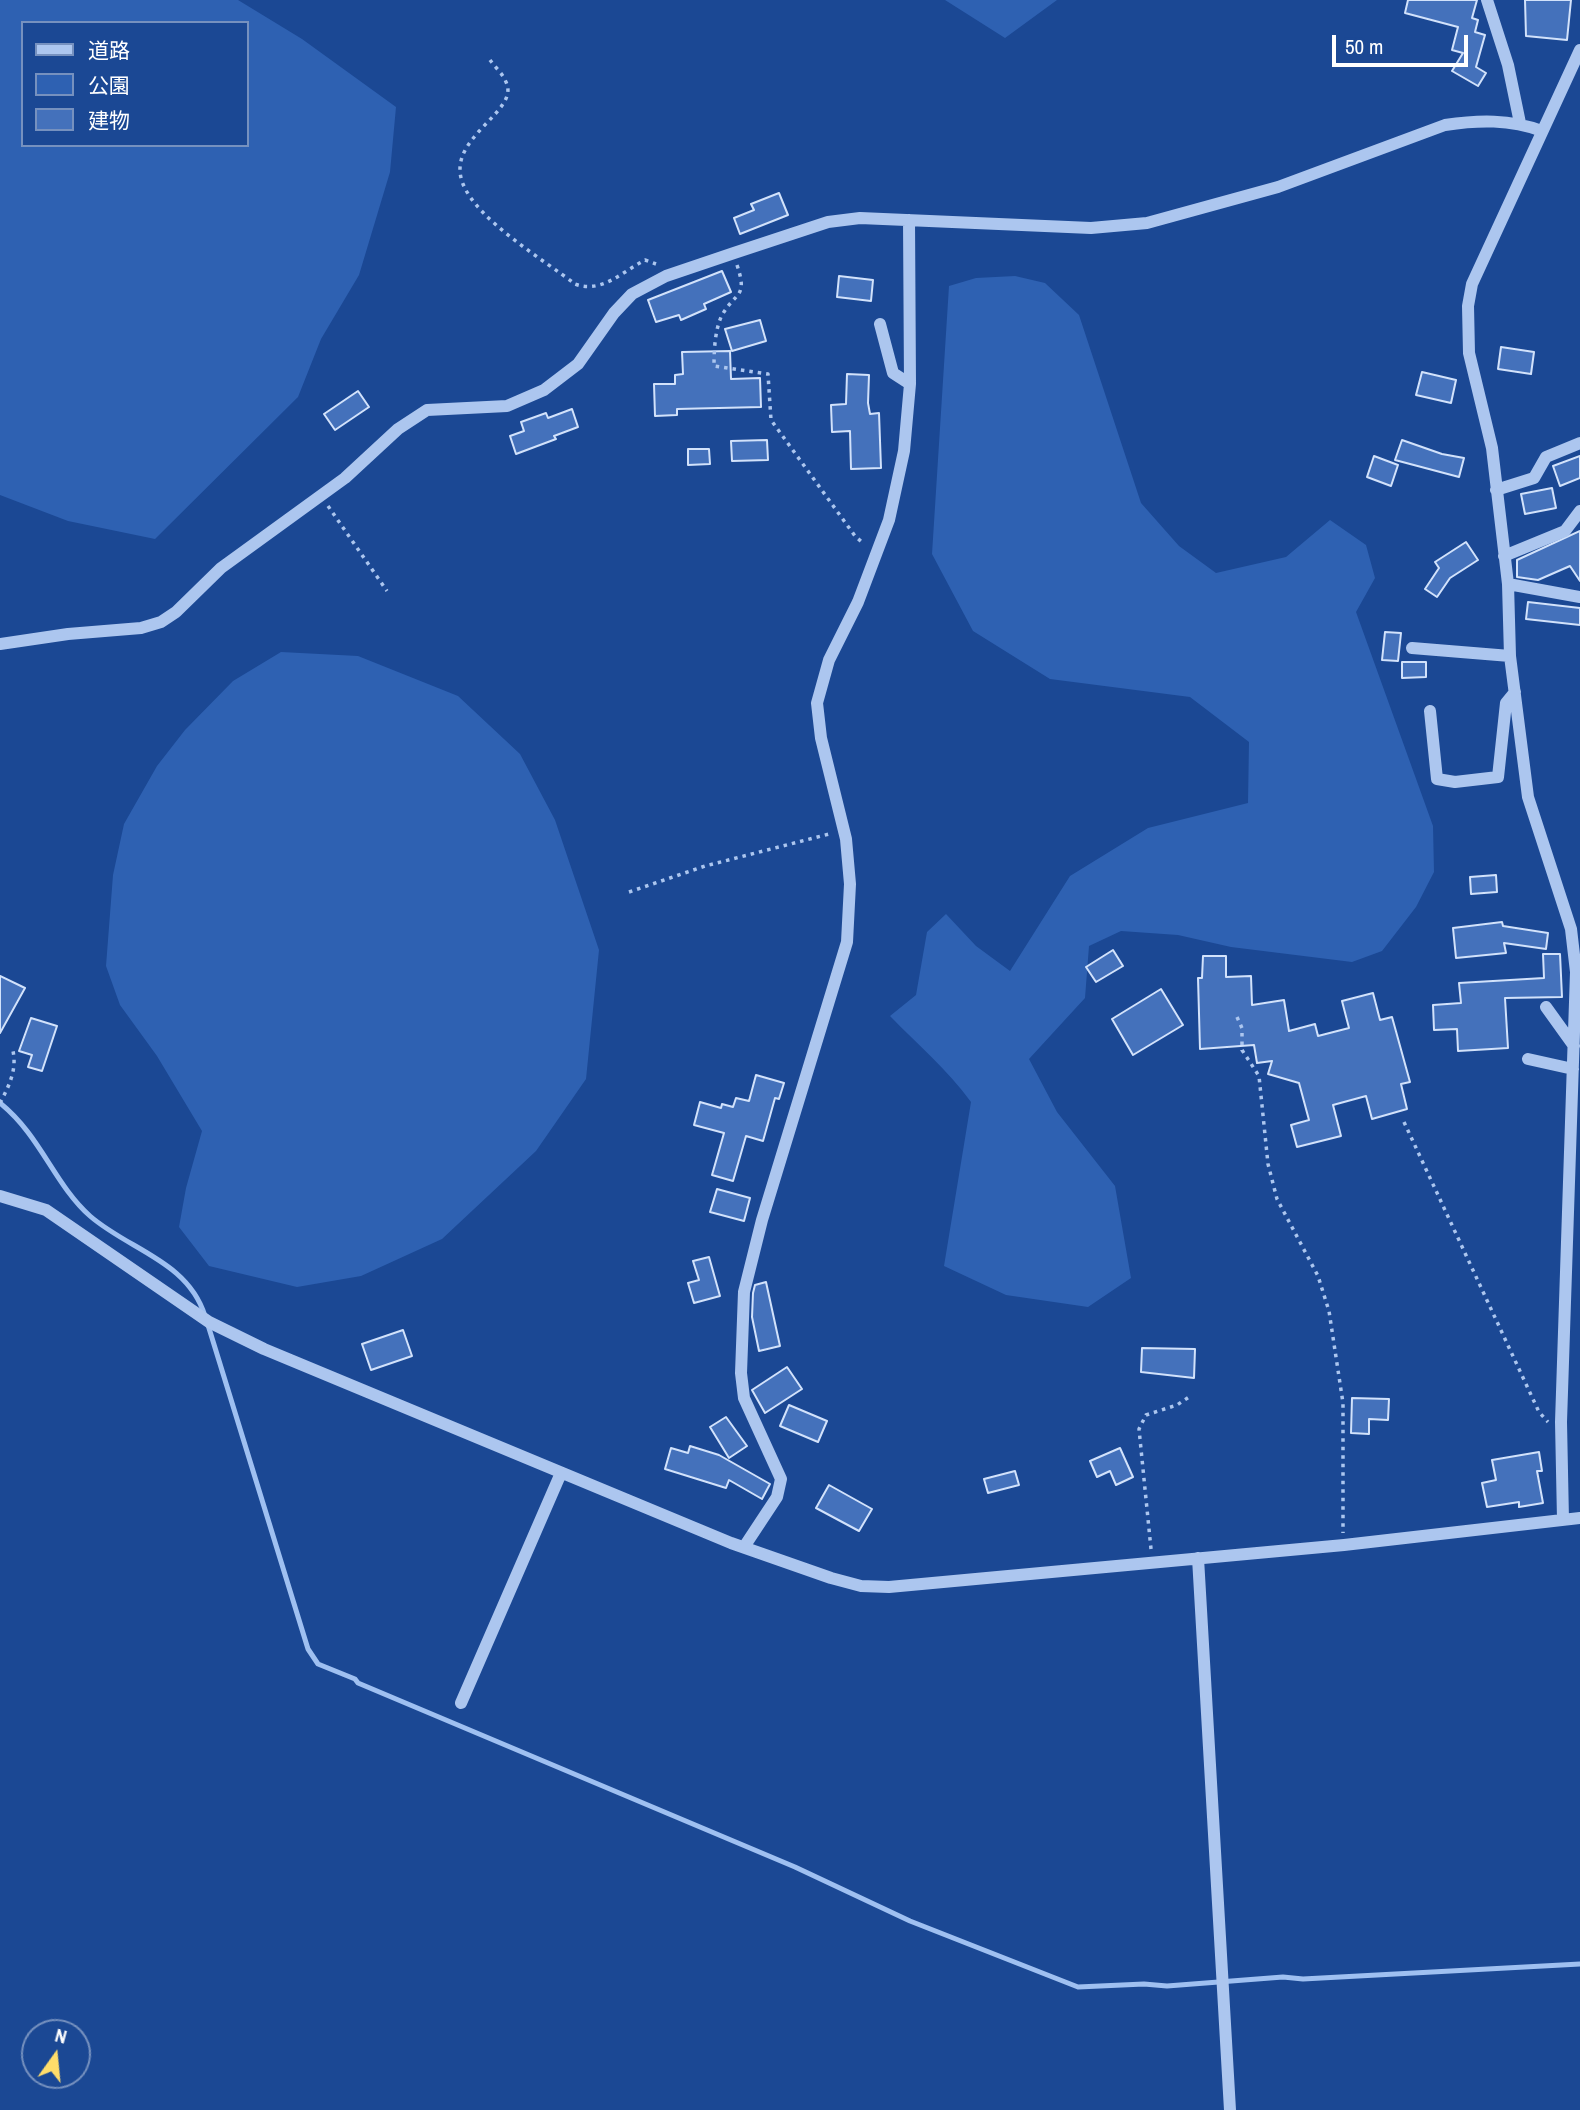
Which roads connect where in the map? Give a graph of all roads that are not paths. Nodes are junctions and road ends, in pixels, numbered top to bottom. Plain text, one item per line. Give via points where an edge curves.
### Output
1 (1488, 0) edge
2 (1580, 50) edge
3 (1520, 123) junction
4 (1542, 131) junction
5 (909, 219) junction
6 (880, 324) dead end
7 (910, 384) junction
8 (1580, 443) edge
9 (1496, 490) junction
10 (1580, 511) edge
11 (1504, 556) junction
12 (1508, 584) junction
13 (1580, 597) edge
14 (0, 645) edge
15 (1412, 648) dead end
16 (1510, 656) junction
17 (1515, 692) junction
18 (1430, 711) dead end
19 (1546, 1007) dead end
20 (1574, 1047) junction
21 (1528, 1059) dead end
22 (1573, 1069) junction
23 (0, 1196) edge
24 (561, 1473) junction
25 (1580, 1518) edge
26 (1563, 1520) junction
27 (744, 1547) junction
28 (1198, 1558) junction
29 (461, 1703) dead end
30 (1230, 2110) edge

1 - 3 street
2 - 4 street
3 - 4 street
3 - 5 street via 1445,125 1278,187 1147,223 1091,228
4 - 9 street via 1472,284 1468,306 1469,353 1492,448
5 - 7 street
5 - 14 street via 828,222 666,276 632,294 578,364 544,390 507,406 428,410 398,429 345,478 220,568 161,622
6 - 7 street via 892,373
7 - 27 street via 904,451 888,520 858,602 829,660 817,703 844,830 850,884 847,942 744,1292 744,1398 781,1479 777,1497
8 - 9 street via 1546,457 1534,478
9 - 11 street
10 - 11 street via 1565,531
11 - 12 street
12 - 13 street
12 - 16 street
15 - 16 street
16 - 17 street
17 - 18 street via 1506,703 1497,777 1455,782 1437,779
17 - 20 street via 1528,797 1571,929 1576,972
19 - 20 street
20 - 22 street
21 - 22 street
22 - 26 street via 1561,1422
23 - 24 street via 46,1210 209,1322
24 - 27 street
24 - 29 street
25 - 26 street
26 - 28 street
27 - 28 street via 831,1578 875,1587
28 - 30 street

